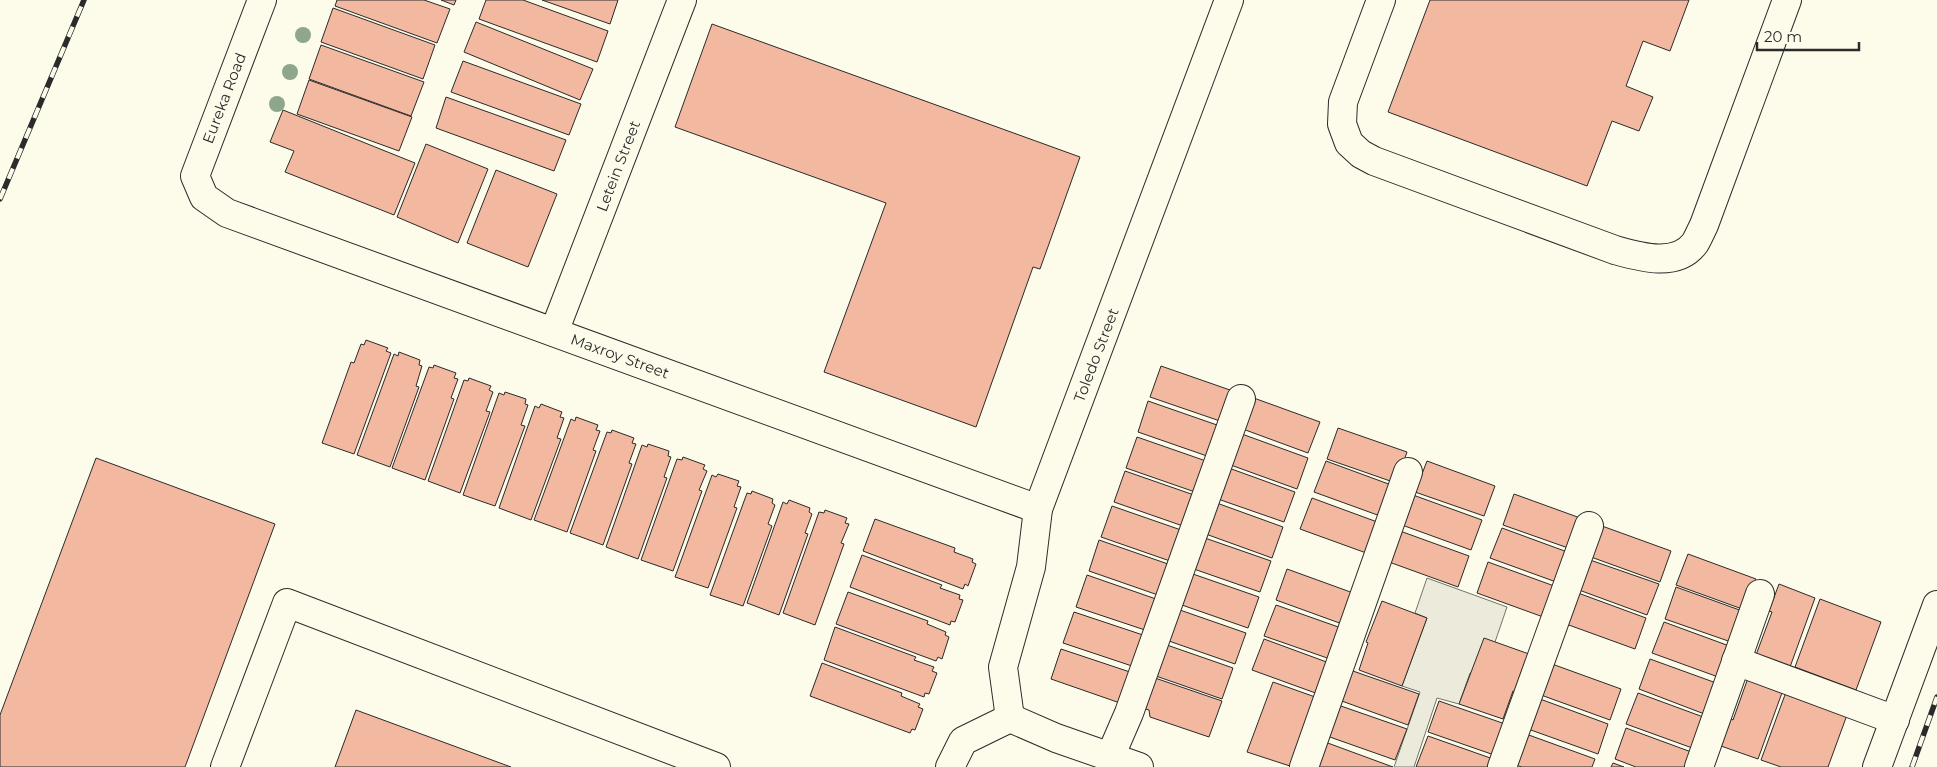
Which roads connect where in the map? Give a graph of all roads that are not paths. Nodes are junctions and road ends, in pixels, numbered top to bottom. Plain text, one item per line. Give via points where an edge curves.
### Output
1 (262, 0) edge
2 (682, 0) edge
3 (1228, 0) edge
4 (1381, 0) edge
5 (1787, 0) edge
6 (204, 197) joint
7 (554, 332) junction
8 (1241, 399) dead end
9 (1408, 472) dead end
10 (1038, 509) junction
11 (1589, 526) dead end
12 (1760, 594) dead end
13 (1937, 606) edge
14 (1736, 661) junction
15 (1010, 718) junction
16 (1894, 720) junction
17 (1110, 757) junction
18 (225, 767) edge
19 (716, 767) edge
20 (950, 767) edge
21 (1140, 767) edge
22 (1304, 767) edge
23 (1502, 767) edge
24 (1699, 767) edge
25 (1877, 767) edge

1 - 6 street, Eureka Road via 195,176
2 - 7 street, Letein Street
3 - 10 street, Toledo Street
4 - 5 street via 1343,102 1342,124 1349,142 1361,154 1615,250 1656,259 1684,253 1704,225
6 - 7 street, Maxroy Street via 227,213
7 - 10 street, Maxroy Street
8 - 17 street
9 - 22 street
10 - 15 street, Toledo Street via 1031,567 1003,667
11 - 23 street
12 - 14 street
13 - 16 street
14 - 16 street
14 - 24 street
15 - 17 street
15 - 20 street via 963,741
16 - 25 street
17 - 21 street
18 - 19 street via 287,604

